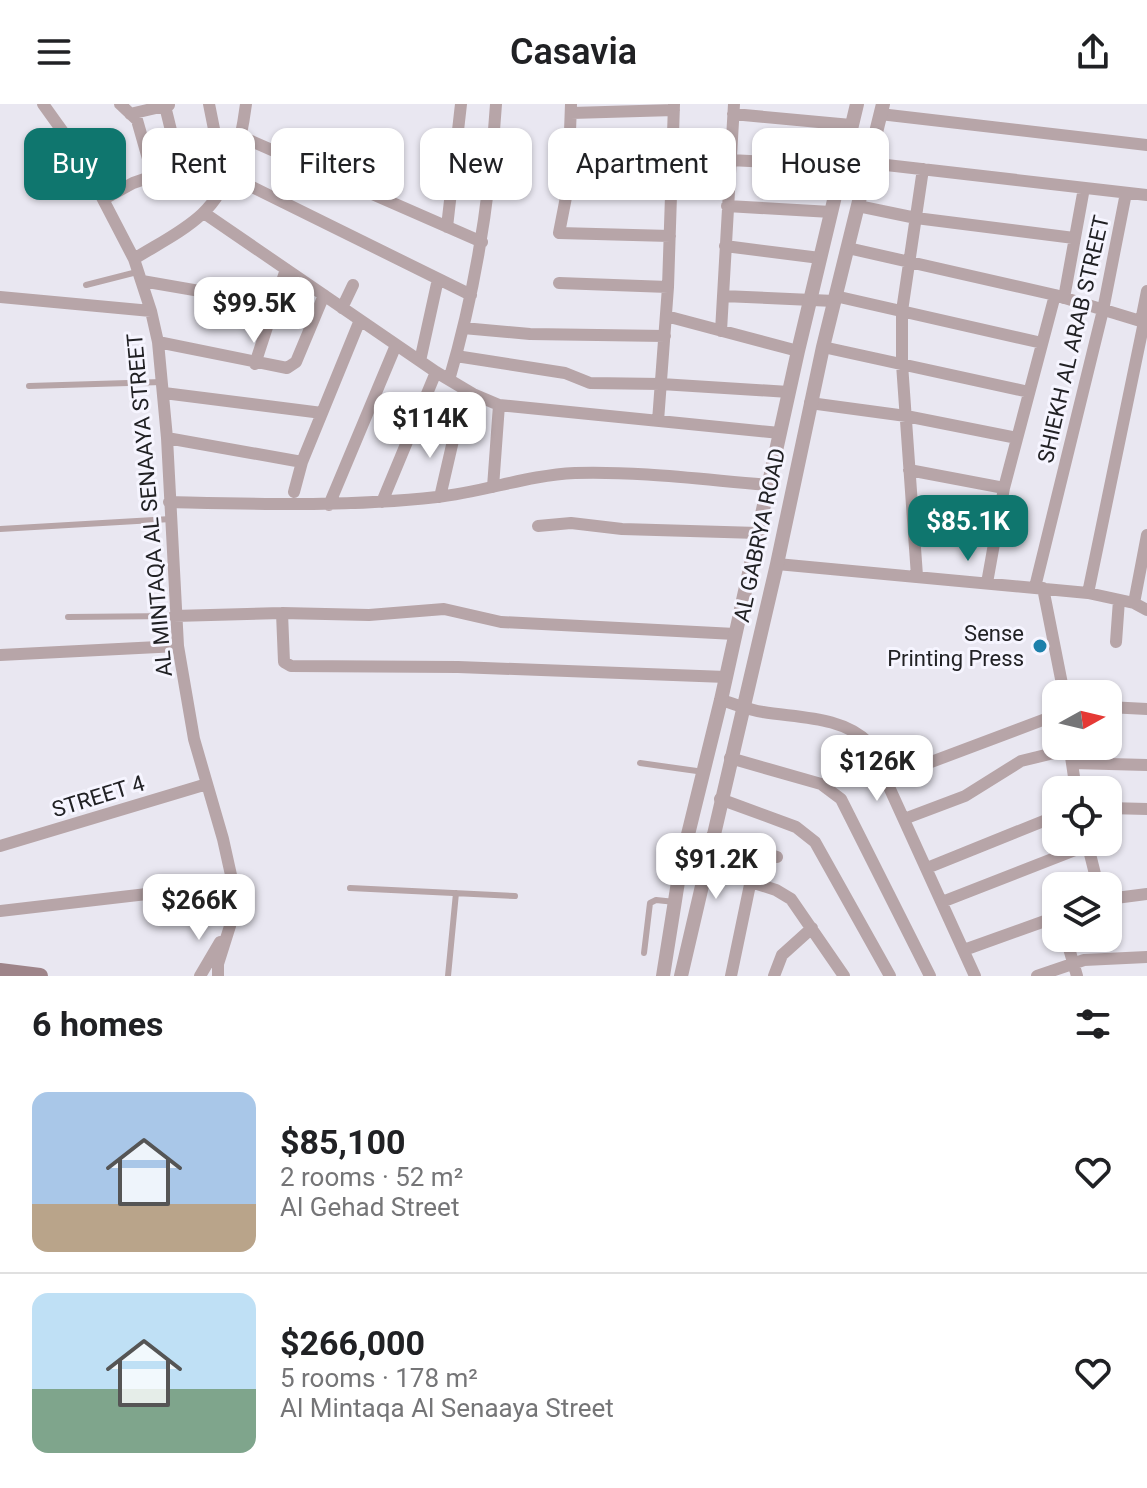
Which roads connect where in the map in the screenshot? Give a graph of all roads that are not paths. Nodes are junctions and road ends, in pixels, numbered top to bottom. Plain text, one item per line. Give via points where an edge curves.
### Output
1 (43, 104) edge
2 (120, 104) edge
3 (209, 104) edge
4 (246, 104) edge
5 (461, 104) edge
6 (496, 104) edge
7 (857, 104) edge
8 (163, 105) edge
9 (674, 107) edge
10 (571, 108) edge
11 (733, 109) edge
12 (882, 109) edge
13 (130, 114) junction
14 (851, 125) junction
15 (60, 128) edge
16 (169, 128) edge
17 (214, 128) edge
18 (242, 128) edge
19 (570, 128) edge
20 (674, 128) edge
21 (850, 128) edge
22 (142, 138) edge
23 (1147, 145) edge
24 (255, 148) edge
25 (889, 165) edge
26 (923, 169) junction
27 (255, 188) edge
28 (1084, 188) junction
29 (1126, 193) junction
30 (1147, 195) edge
31 (104, 200) edge
32 (214, 200) edge
33 (565, 200) edge
34 (672, 200) edge
35 (727, 200) edge
36 (834, 200) edge
37 (860, 200) edge
38 (727, 206) junction
39 (858, 206) junction
40 (831, 212) junction
41 (204, 213) junction
42 (916, 218) junction
43 (447, 227) junction
44 (670, 236) junction
45 (1074, 238) junction
46 (482, 242) junction
47 (725, 246) junction
48 (848, 248) junction
49 (820, 258) junction
50 (910, 260) junction
51 (286, 269) junction
52 (138, 270) junction
53 (438, 279) junction
54 (559, 283) dead end
55 (86, 285) dead end
56 (353, 285) dead end
57 (668, 287) junction
58 (1147, 291) edge
59 (324, 295) junction
60 (471, 295) junction
61 (723, 296) junction
62 (1059, 296) junction
63 (0, 297) edge
64 (835, 298) junction
65 (810, 299) junction
66 (275, 304) junction
67 (342, 308) junction
68 (1103, 310) junction
69 (151, 311) junction
70 (902, 311) junction
71 (666, 316) junction
72 (360, 320) junction
73 (1144, 322) edge
74 (463, 328) junction
75 (721, 331) junction
76 (665, 336) junction
77 (158, 342) junction
78 (1042, 343) junction
79 (396, 345) junction
80 (823, 347) junction
81 (798, 351) junction
82 (456, 356) junction
83 (420, 361) junction
84 (255, 364) junction
85 (902, 364) junction
86 (436, 372) junction
87 (449, 380) junction
88 (661, 384) junction
89 (29, 386) dead end
90 (163, 388) junction
91 (789, 392) junction
92 (1029, 392) junction
93 (810, 403) junction
94 (499, 405) junction
95 (322, 413) junction
96 (906, 416) junction
97 (658, 421) junction
98 (455, 432) dead end
99 (780, 433) junction
100 (167, 438) junction
101 (1017, 438) junction
102 (302, 462) junction
103 (909, 470) junction
104 (769, 485) junction
105 (493, 487) junction
106 (1004, 488) junction
107 (294, 492) dead end
108 (440, 497) junction
109 (169, 502) junction
110 (382, 502) junction
111 (329, 505) junction
112 (171, 519) junction
113 (538, 526) dead end
114 (0, 529) edge
115 (758, 533) junction
116 (1147, 535) edge
117 (777, 564) junction
118 (917, 576) junction
119 (987, 583) junction
120 (1039, 588) junction
121 (1088, 593) junction
122 (1119, 600) junction
123 (1134, 603) junction
124 (1147, 610) edge
125 (282, 613) junction
126 (174, 616) junction
127 (68, 617) dead end
128 (735, 634) junction
129 (1116, 642) dead end
130 (178, 646) junction
131 (0, 655) edge
132 (726, 677) junction
133 (1061, 680) edge
134 (721, 700) junction
135 (743, 707) junction
136 (1122, 708) edge
137 (1147, 709) edge
138 (1042, 720) edge
139 (1042, 755) edge
140 (730, 758) junction
141 (1071, 760) edge
142 (640, 763) dead end
143 (1072, 763) junction
144 (1147, 765) edge
145 (704, 772) junction
146 (1074, 776) edge
147 (886, 779) junction
148 (207, 784) junction
149 (720, 799) junction
150 (1122, 808) edge
151 (1147, 809) edge
152 (904, 819) junction
153 (1042, 822) edge
154 (711, 837) junction
155 (0, 846) edge
156 (757, 851) junction
157 (1058, 856) edge
158 (777, 857) dead end
159 (927, 868) junction
160 (751, 882) junction
161 (233, 884) junction
162 (350, 888) dead end
163 (456, 893) junction
164 (1147, 894) edge
165 (515, 896) dead end
166 (1122, 897) edge
167 (675, 902) junction
168 (942, 902) junction
169 (0, 911) edge
170 (1042, 922) edge
171 (230, 926) junction
172 (812, 928) junction
173 (964, 950) junction
174 (644, 953) dead end
175 (1147, 957) edge
176 (1076, 970) edge
177 (0, 971) edge
178 (40, 976) edge
179 (200, 976) edge
180 (218, 976) edge
181 (448, 976) edge
182 (663, 976) edge
183 (681, 976) edge
184 (731, 976) edge
185 (774, 976) edge
186 (844, 976) edge
187 (890, 976) edge
188 (930, 976) edge
189 (975, 976) edge
190 (1037, 976) edge

1 - 15 street, AL MINTAQA AL SENAAYA STREET
2 - 13 street
3 - 17 street
4 - 18 street
5 - 43 street
6 - 46 street
7 - 14 street, AL GABRYA ROAD
8 - 13 street
8 - 16 street
9 - 10 street
9 - 20 street
10 - 19 street
11 - 14 street
12 - 23 street
13 - 22 street
14 - 21 street, AL GABRYA ROAD
24 - 43 street
25 - 26 street
26 - 28 street
26 - 42 street
27 - 53 street
28 - 29 street
28 - 45 street
29 - 30 street
29 - 68 street, SHIEKH AL ARAB STREET
31 - 52 street, AL MINTAQA AL SENAAYA STREET
32 - 41 street
33 - 44 street via 559,233
34 - 44 street
35 - 38 street
36 - 40 street, AL GABRYA ROAD
37 - 39 street, AL GABRYA ROAD
38 - 40 street
38 - 47 street
39 - 42 street
39 - 48 street, AL GABRYA ROAD
40 - 49 street, AL GABRYA ROAD
41 - 51 street
41 - 52 street
42 - 45 street
42 - 50 street
43 - 46 street
44 - 57 street
45 - 62 street
46 - 60 street
47 - 49 street
47 - 61 street
48 - 50 street
48 - 64 street, AL GABRYA ROAD
49 - 65 street, AL GABRYA ROAD
50 - 62 street
50 - 70 street
51 - 59 street
51 - 66 street
52 - 55 lane
52 - 66 street
52 - 69 street, AL MINTAQA AL SENAAYA STREET
53 - 60 street
53 - 83 street
54 - 57 street
56 - 67 street
57 - 71 street
58 - 73 street
59 - 67 street
59 - 84 street via 293,366
60 - 74 street
61 - 65 street
61 - 75 street
62 - 68 street
62 - 78 street
63 - 69 street
64 - 65 street
64 - 70 street
64 - 80 street, AL GABRYA ROAD
65 - 81 street, AL GABRYA ROAD
66 - 84 street
67 - 72 street
68 - 73 street
68 - 120 street, SHIEKH AL ARAB STREET
69 - 77 street, AL MINTAQA AL SENAAYA STREET
70 - 78 street
70 - 85 street
71 - 75 street
71 - 76 street
72 - 79 street
72 - 95 street
73 - 121 street
74 - 76 street
74 - 82 street
75 - 81 street
76 - 88 street
77 - 84 street
77 - 90 street, AL MINTAQA AL SENAAYA STREET
78 - 92 street
79 - 83 street
79 - 111 street
80 - 85 street
80 - 93 street, AL GABRYA ROAD
81 - 91 street, AL GABRYA ROAD
82 - 87 street
82 - 88 street via 570,374 590,383
83 - 86 street
85 - 92 street
85 - 96 street
86 - 87 street
86 - 110 street
87 - 94 street
88 - 91 street
88 - 97 street
89 - 90 lane
90 - 95 street
90 - 100 street, AL MINTAQA AL SENAAYA STREET
91 - 99 street, AL GABRYA ROAD
92 - 101 street
93 - 96 street
93 - 117 street, AL GABRYA ROAD
94 - 97 street
94 - 105 street
95 - 102 street
96 - 101 street
96 - 103 street
97 - 99 street
98 - 108 street
99 - 104 street, AL GABRYA ROAD
100 - 102 street
100 - 109 street, AL MINTAQA AL SENAAYA STREET
101 - 106 street
102 - 107 street
103 - 106 street
103 - 118 street
104 - 105 street via 578,473
104 - 115 street, AL GABRYA ROAD
105 - 108 street
106 - 119 street
108 - 110 street
109 - 111 street
109 - 112 street, AL MINTAQA AL SENAAYA STREET
110 - 111 street
112 - 114 lane
112 - 126 street, AL MINTAQA AL SENAAYA STREET
113 - 115 street via 571,523
115 - 128 street, AL GABRYA ROAD
116 - 123 street
117 - 118 street
117 - 135 street, AL GABRYA ROAD
118 - 119 street
119 - 120 street
120 - 121 street
120 - 133 street
121 - 122 street
122 - 123 street
122 - 129 street
123 - 124 street
125 - 126 street
125 - 128 street via 369,615 444,609 501,622
125 - 132 street via 284,662 291,666
126 - 127 lane
126 - 130 street, AL MINTAQA AL SENAAYA STREET
128 - 132 street, AL GABRYA ROAD
130 - 131 street
130 - 148 street, AL MINTAQA AL SENAAYA STREET
132 - 134 street, AL GABRYA ROAD
134 - 135 street
134 - 145 street, AL GABRYA ROAD
135 - 140 street, AL GABRYA ROAD
135 - 147 street via 849,728 869,743
136 - 137 street
138 - 147 street
139 - 152 street via 1014,764 965,796
140 - 149 street, AL GABRYA ROAD
140 - 188 street via 821,784 841,799
141 - 143 street
142 - 145 lane
143 - 144 street
143 - 146 street
145 - 167 street, AL GABRYA ROAD
147 - 152 street
148 - 155 street, STREET 4
148 - 161 street, AL MINTAQA AL SENAAYA STREET
149 - 154 street, AL GABRYA ROAD
149 - 187 street via 796,827 815,842
150 - 151 street
152 - 159 street
153 - 159 street
154 - 156 street
154 - 183 street, AL GABRYA ROAD
156 - 158 street
156 - 160 street
157 - 168 street
159 - 168 street
160 - 172 street via 791,899
160 - 184 street
161 - 169 street
161 - 171 street, AL MINTAQA AL SENAAYA STREET
162 - 163 lane
163 - 165 lane
163 - 181 lane
164 - 166 street
167 - 174 lane via 650,903
167 - 182 street, AL GABRYA ROAD
168 - 173 street
170 - 173 street
171 - 179 street, AL MINTAQA AL SENAAYA STREET
171 - 180 street, AL MINTAQA AL SENAAYA STREET
172 - 185 street via 782,955
172 - 186 street
173 - 189 street
175 - 176 street via 1095,959
176 - 190 street
177 - 178 main road

